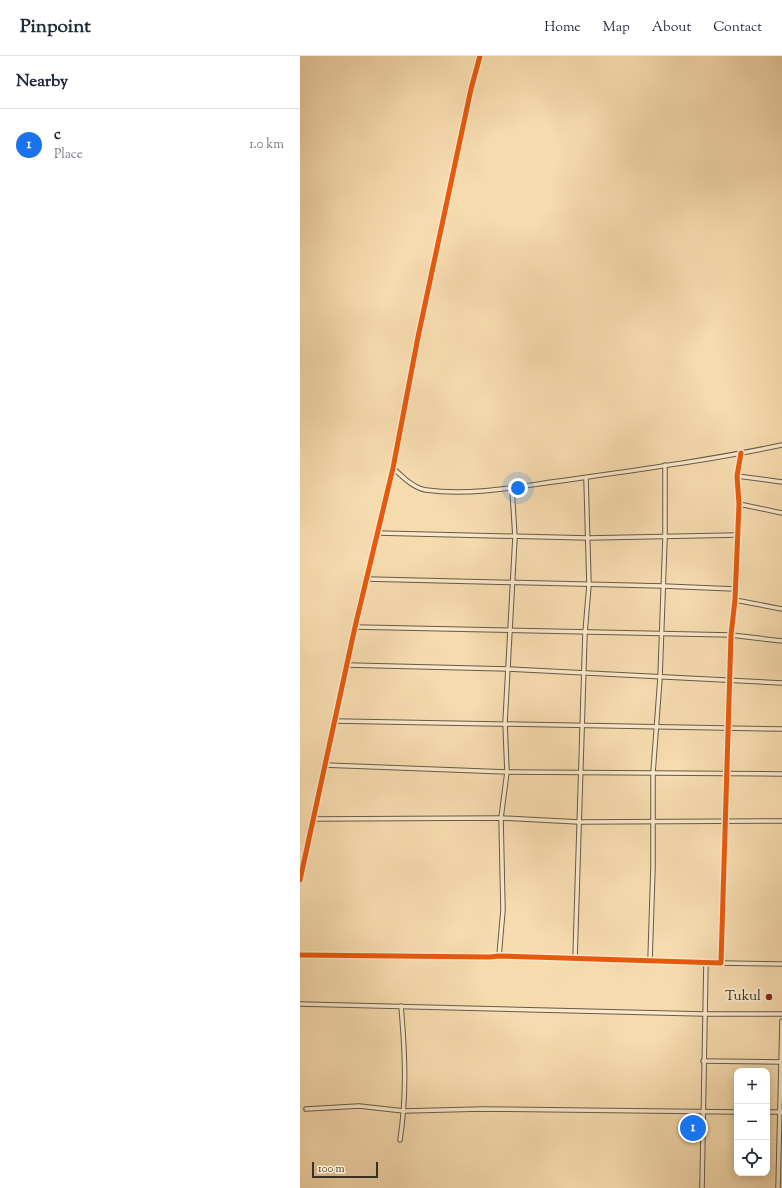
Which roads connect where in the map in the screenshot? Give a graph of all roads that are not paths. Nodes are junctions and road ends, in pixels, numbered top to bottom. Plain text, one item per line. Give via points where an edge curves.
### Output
1 (480, 56) edge
2 (782, 445) edge
3 (742, 453) junction
4 (665, 465) junction
5 (393, 468) junction
6 (737, 476) junction
7 (586, 478) junction
8 (782, 482) edge
9 (512, 489) junction
10 (739, 504) junction
11 (782, 513) edge
12 (377, 533) junction
13 (737, 536) junction
14 (515, 537) junction
15 (588, 538) junction
16 (665, 538) junction
17 (367, 579) junction
18 (512, 584) junction
19 (589, 585) junction
20 (664, 586) junction
21 (734, 589) junction
22 (735, 600) junction
23 (782, 609) edge
24 (355, 627) junction
25 (511, 630) junction
26 (585, 633) junction
27 (662, 634) junction
28 (731, 635) junction
29 (782, 641) edge
30 (347, 665) junction
31 (508, 669) junction
32 (584, 674) junction
33 (660, 678) junction
34 (731, 680) junction
35 (782, 683) edge
36 (335, 721) junction
37 (505, 723) junction
38 (582, 725) junction
39 (656, 727) junction
40 (729, 729) junction
41 (782, 729) edge
42 (324, 765) junction
43 (507, 772) junction
44 (582, 772) junction
45 (653, 773) junction
46 (727, 774) junction
47 (782, 774) edge
48 (502, 818) junction
49 (314, 819) junction
50 (726, 820) junction
51 (654, 821) junction
52 (782, 821) edge
53 (579, 822) junction
54 (300, 880) edge
55 (300, 955) edge
56 (499, 956) junction
57 (575, 959) junction
58 (650, 962) junction
59 (706, 962) junction
60 (721, 963) junction
61 (782, 964) edge
62 (300, 1004) edge
63 (401, 1006) junction
64 (704, 1014) junction
65 (782, 1014) edge
66 (782, 1021) edge
67 (703, 1061) junction
68 (781, 1062) edge
69 (306, 1109) dead end
70 (404, 1111) junction
71 (703, 1112) junction
72 (734, 1112) edge
73 (770, 1112) edge
74 (781, 1112) edge
75 (400, 1140) dead end
76 (702, 1188) edge
77 (778, 1188) edge

1 - 5 street via 418,337
2 - 3 street
3 - 4 street
3 - 6 street
4 - 7 street
4 - 16 street
5 - 9 street via 412,484 424,490
5 - 12 street
6 - 8 street
6 - 10 street
7 - 9 street
7 - 15 street
9 - 14 street
10 - 11 street
10 - 13 street
12 - 14 street
12 - 17 street
13 - 16 street
13 - 21 street
14 - 15 street
14 - 18 street
15 - 16 street
15 - 19 street
16 - 20 street
17 - 18 street
17 - 24 street
18 - 19 street
18 - 25 street
19 - 20 street
19 - 26 street
20 - 21 street
20 - 27 street
21 - 22 street
22 - 23 street
22 - 28 street
24 - 25 street
24 - 30 street
25 - 26 street
25 - 31 street
26 - 27 street
26 - 32 street
27 - 28 street
27 - 33 street
28 - 29 street
28 - 34 street
30 - 31 street
30 - 36 street
31 - 32 street
31 - 37 street
32 - 33 street
32 - 38 street
33 - 34 street
33 - 39 street
34 - 35 street
34 - 40 street
36 - 37 street
36 - 42 street
37 - 38 street
37 - 43 street
38 - 39 street
38 - 44 street
39 - 40 street
39 - 45 street
40 - 41 street
40 - 46 street
42 - 43 street
42 - 49 street
43 - 44 street
43 - 48 street
44 - 45 street
44 - 53 street
45 - 46 street
45 - 51 street
46 - 47 street
46 - 50 street
48 - 49 street
48 - 53 street
48 - 56 street via 503,910
49 - 54 street
50 - 51 street
50 - 52 street
50 - 60 street
51 - 53 street
51 - 58 street
53 - 57 street
55 - 56 street
56 - 57 street
57 - 58 street
58 - 59 street
59 - 60 street
59 - 64 street
60 - 61 street
62 - 63 street
63 - 64 street
63 - 70 street via 405,1054
64 - 65 street
64 - 67 street
66 - 68 street
67 - 68 street
67 - 71 street
68 - 74 street
69 - 70 street via 359,1106
70 - 71 street via 482,1109
70 - 75 street
71 - 72 street
71 - 76 street
73 - 74 street
74 - 77 street

